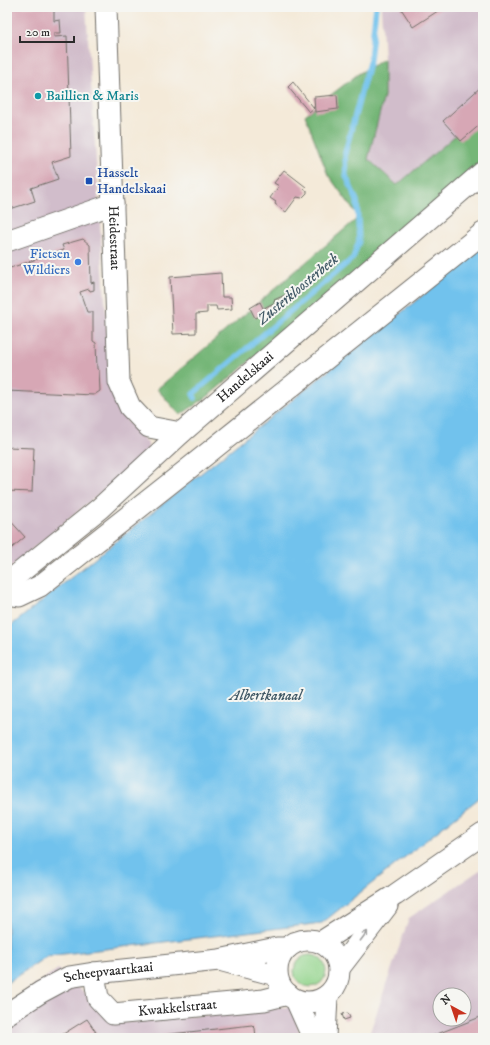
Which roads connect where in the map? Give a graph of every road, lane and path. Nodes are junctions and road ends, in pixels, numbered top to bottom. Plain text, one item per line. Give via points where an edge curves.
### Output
1 (106, 7) edge
2 (483, 172) edge
3 (113, 204) junction
4 (483, 233) edge
5 (7, 241) edge
6 (181, 433) junction
7 (7, 583) edge
8 (7, 594) edge
9 (483, 834) edge
10 (395, 895) junction
11 (321, 942) junction
12 (287, 948) junction
13 (219, 960) junction
14 (340, 967) junction
15 (94, 973) junction
16 (277, 977) junction
17 (327, 996) junction
18 (292, 997) junction
19 (7, 1014) edge
20 (313, 1038) edge
21 (325, 1038) edge

1 - 3 street, Heidestraat
2 - 6 street, Handelskaai
3 - 5 street
3 - 6 street, Heidestraat via 119,382 130,407 149,427
4 - 8 street via 40,586 19,596
6 - 7 street, Handelskaai via 100,508
9 - 10 street
10 - 11 street
14 -> 10 street
11 - 12 street via 296,942
11 - 14 street via 330,948
12 - 13 street, Scheepvaartkaai
12 - 16 street via 279,961
13 - 15 street, Scheepvaartkaai
13 - 16 street, Scheepvaartkaai
14 - 17 street via 339,979
15 - 18 street, Kwakkelstraat via 98,998 113,1014
15 - 19 street, Scheepvaartkaai via 69,977
16 - 18 street via 282,988
17 - 18 street via 313,1002
17 - 21 street
18 - 20 street

